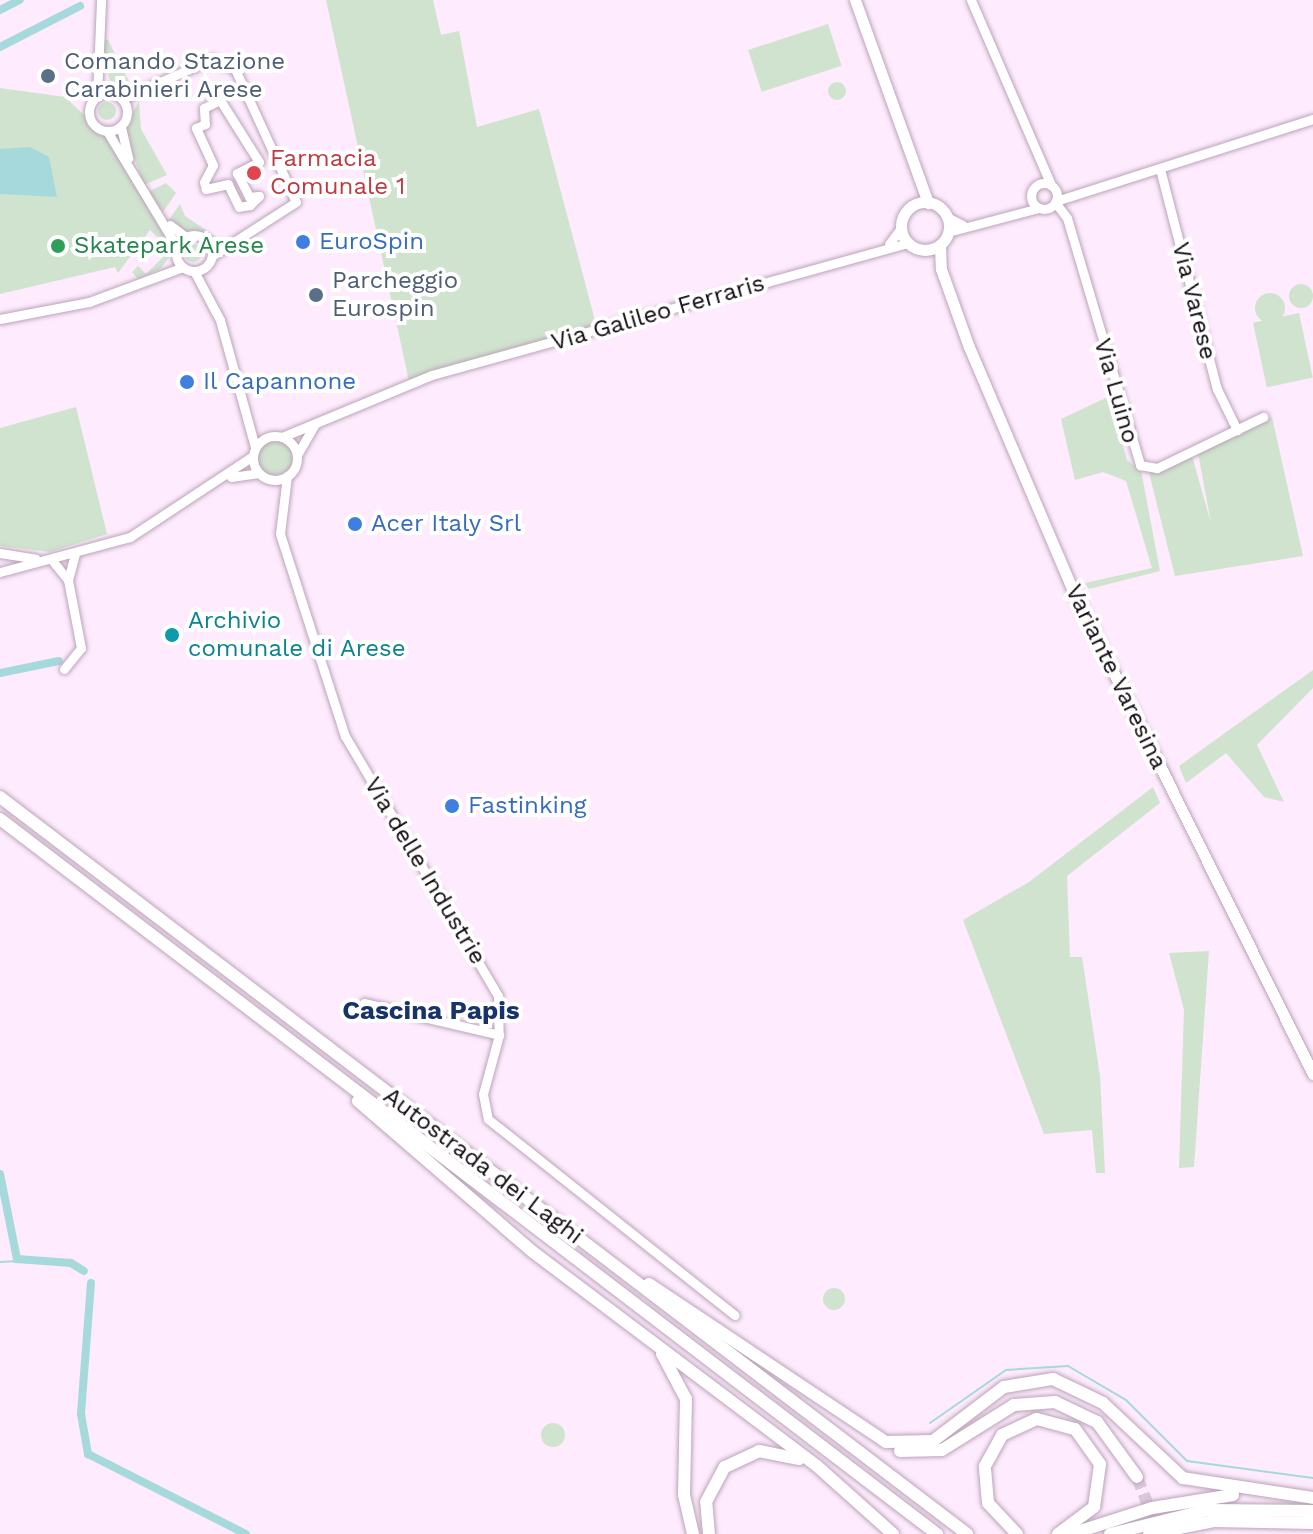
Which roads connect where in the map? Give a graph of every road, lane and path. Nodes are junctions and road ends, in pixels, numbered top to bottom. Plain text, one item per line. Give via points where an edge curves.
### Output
1 (101, 0) edge
2 (855, 0) edge
3 (971, 0) edge
4 (100, 74) junction
5 (112, 93) junction
6 (97, 97) junction
7 (125, 104) junction
8 (1313, 119) edge
9 (121, 127) junction
10 (107, 131) junction
11 (1040, 157) junction
12 (213, 165) joint
13 (1160, 169) junction
14 (918, 180) junction
15 (1034, 190) junction
16 (1051, 200) junction
17 (928, 203) junction
18 (913, 206) junction
19 (947, 217) junction
20 (1001, 218) junction
21 (966, 225) junction
22 (901, 228) junction
23 (948, 232) junction
24 (186, 237) junction
25 (908, 243) junction
26 (210, 244) junction
27 (940, 245) junction
28 (222, 246) junction
29 (177, 247) junction
30 (884, 249) junction
31 (922, 250) junction
32 (212, 256) junction
33 (180, 262) junction
34 (206, 266) junction
35 (941, 269) junction
36 (194, 271) junction
37 (205, 283) junction
38 (0, 319) edge
39 (1263, 417) dead end
40 (248, 418) junction
41 (320, 418) junction
42 (1237, 430) junction
43 (277, 436) junction
44 (254, 451) junction
45 (297, 455) junction
46 (259, 473) junction
47 (287, 476) junction
48 (270, 479) junction
49 (224, 480) junction
50 (278, 503) junction
51 (0, 553) edge
52 (75, 554) junction
53 (51, 559) junction
54 (0, 572) edge
55 (68, 580) junction
56 (64, 669) dead end
57 (0, 797) edge
58 (0, 819) edge
59 (364, 1003) dead end
60 (499, 1035) junction
61 (316, 1060) junction
62 (1313, 1074) edge
63 (599, 1253) junction
64 (601, 1303) junction
65 (734, 1315) dead end
66 (809, 1392) junction
67 (1137, 1477) tunnel mouth
68 (844, 1491) junction
69 (1289, 1496) junction
70 (1313, 1498) edge
71 (1313, 1511) edge
72 (1313, 1523) edge
73 (1064, 1533) edge
74 (693, 1534) edge
75 (709, 1534) edge
76 (893, 1534) edge
77 (937, 1534) edge
78 (967, 1534) edge
79 (1017, 1534) edge
80 (1110, 1534) edge
81 (1149, 1534) edge

1 - 4 street
2 - 14 main road
3 - 11 street
4 - 5 street
4 - 6 street
5 - 6 street
5 - 7 street
6 - 10 street via 90,116
7 - 9 street
7 - 28 street via 212,59 235,69 296,202 285,216
8 - 13 street
9 - 10 street
9 - 24 street via 144,190
10 - 29 street
11 - 15 street
11 - 16 street
12 - 12 street via 206,189 228,184 239,207 259,196 249,197 237,173 259,162 220,100 204,108 205,124 196,128
13 - 16 street
13 - 42 street, Via Varese via 1217,389
14 - 17 main road
14 - 18 main road
15 - 16 street
15 - 16 street
15 - 20 street
16 - 20 street
16 - 42 street, Via Luino via 1071,232 1140,465 1157,468
17 - 18 main road
17 - 19 main road
18 - 22 main road
19 - 21 street
19 - 23 main road
20 - 21 street
21 - 23 street
22 - 25 main road
22 - 30 street
23 - 27 main road
24 - 26 street
24 - 29 street
25 - 30 street, Via Galileo Ferraris
25 - 31 main road, Variante Varesina
26 - 28 street
26 - 32 street
27 - 31 main road
27 - 35 main road, Variante Varesina
28 - 32 street
29 - 33 street
30 - 41 street, Via Galileo Ferraris via 432,375
31 - 35 main road, Variante Varesina
32 - 34 street
33 - 36 street
33 - 38 street via 89,302
34 - 36 street
34 - 37 street
35 - 62 main road, Variante Varesina via 1075,595
36 - 37 street
37 - 40 street
39 - 42 street, Via Luino
40 - 43 street
40 - 44 street
41 - 43 street, Via Galileo Ferraris
41 - 45 street
43 - 44 street
43 - 45 street
44 - 46 street
44 - 49 street
45 - 47 street
46 - 48 street
46 - 49 street
47 - 48 street
47 - 50 street, Via delle Industrie
48 - 50 street, Via delle Industrie
49 - 52 street via 143,531
50 - 60 street, Via delle Industrie via 286,558 348,743 492,984
51 - 53 street
52 - 53 street
52 - 55 street
53 - 54 street
53 - 55 street
55 - 56 street via 81,648
57 - 63 highway, Autostrada dei Laghi
58 - 61 highway, Autostrada dei Laghi
59 - 60 street
60 - 65 street, Via delle Industrie via 483,1094 494,1128
61 - 64 highway via 392,1133
61 - 77 highway, Autostrada dei Laghi
63 - 66 highway
63 - 78 highway, Autostrada dei Laghi
64 - 68 highway
64 - 74 highway via 661,1353 681,1382 688,1414 685,1507
66 - 67 highway via 876,1442 912,1453 957,1444 1014,1405 1064,1404 1097,1422
66 - 69 highway via 879,1438 911,1445 946,1434 1004,1387 1063,1381 1111,1409 1175,1474 1207,1486
68 - 75 highway via 788,1454 748,1453 712,1484 705,1508
68 - 76 highway
69 - 70 highway
69 - 73 highway via 1195,1498
71 - 80 highway via 1208,1510
72 - 81 highway via 1214,1521
73 - 79 highway via 1094,1507 1100,1464 1075,1429 1037,1419 1002,1435 985,1466 988,1503

